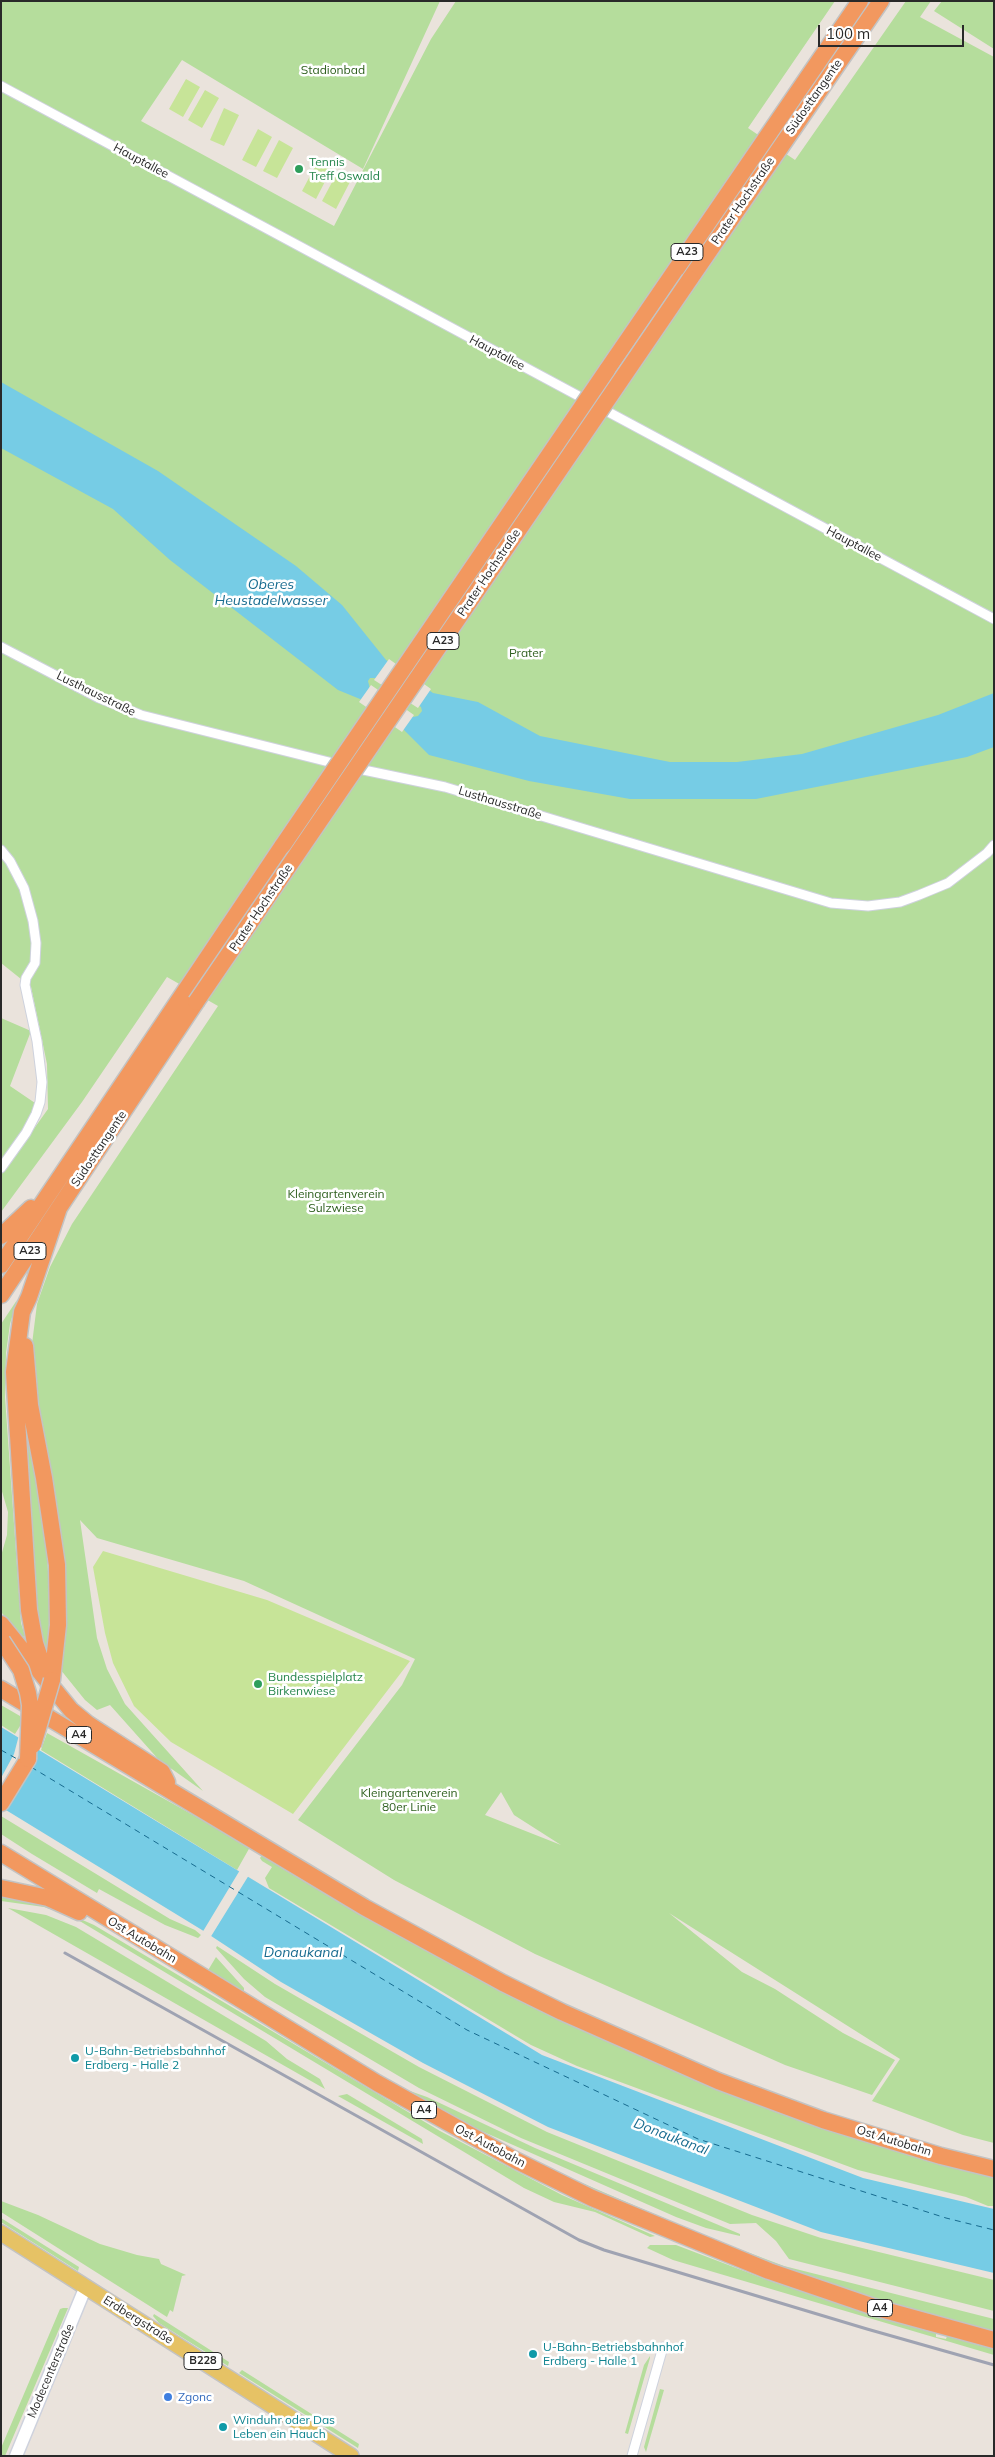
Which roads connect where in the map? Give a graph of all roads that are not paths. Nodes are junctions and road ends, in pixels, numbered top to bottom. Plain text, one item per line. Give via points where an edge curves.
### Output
1 (860, 1) edge
2 (881, 1) edge
3 (1, 86) edge
4 (768, 134) joint
5 (782, 144) joint
6 (994, 619) edge
7 (1, 647) edge
8 (994, 845) edge
9 (1, 850) edge
10 (182, 992) joint
11 (196, 1002) joint
12 (1, 1168) edge
13 (53, 1187) junction
14 (59, 1208) junction
15 (1, 1224) edge
16 (1, 1236) edge
17 (1, 1265) edge
18 (1, 1295) edge
19 (29, 1297) junction
20 (1, 1624) edge
21 (2, 1640) edge
22 (49, 1685) junction
23 (1, 1689) edge
24 (28, 1759) junction
25 (170, 1789) junction
26 (1, 1803) edge
27 (1, 1853) edge
28 (1, 1861) edge
29 (1, 1888) edge
30 (122, 1928) junction
31 (994, 2169) edge
32 (1, 2233) edge
33 (86, 2286) junction
34 (994, 2340) edge
35 (663, 2347) dead end
36 (16, 2456) edge
37 (351, 2456) edge
38 (632, 2456) edge

1 - 4 highway, Südosttangente / A23
2 - 5 highway, Südosttangente / A23
3 - 6 street, Hauptallee
4 - 10 highway, Prater Hochstraße / A23, bridge
5 - 11 highway, Prater Hochstraße / A23, bridge
7 - 8 street, Lusthausstraße via 99,698 141,715 446,787 832,903 868,906 919,896 948,883
9 - 12 street via 24,888 33,921 35,963 25,985 42,1074 40,1102 26,1133
10 - 13 highway, Südosttangente / A23
11 - 14 highway, Südosttangente / A23
13 - 15 highway
13 - 16 highway
13 - 17 highway, Südosttangente / A23
14 - 18 highway, Südosttangente / A23
14 - 19 highway
19 - 22 highway via 22,1312 15,1353 15,1413 31,1628
19 - 24 highway, bridge via 25,1336 26,1376 59,1593 56,1650 47,1702
20 - 22 highway
21 - 24 highway, bridge via 18,1665 28,1693
22 - 25 highway via 79,1717 162,1772
23 - 25 highway, Ost Autobahn / A4
24 - 26 highway
25 - 31 highway, Ost Autobahn / A4 via 364,1907 503,1984 562,2012 718,2081 823,2120
27 - 30 highway, Ost Autobahn / A4
28 - 30 highway
29 - 30 highway via 48,1898 112,1929
30 - 34 highway, Ost Autobahn / A4 via 447,2124 592,2198 769,2271 878,2308
32 - 33 main road, Erdbergstraße / B228
33 - 36 street, Modecenterstraße
33 - 37 main road, Erdbergstraße / B228
35 - 38 street

